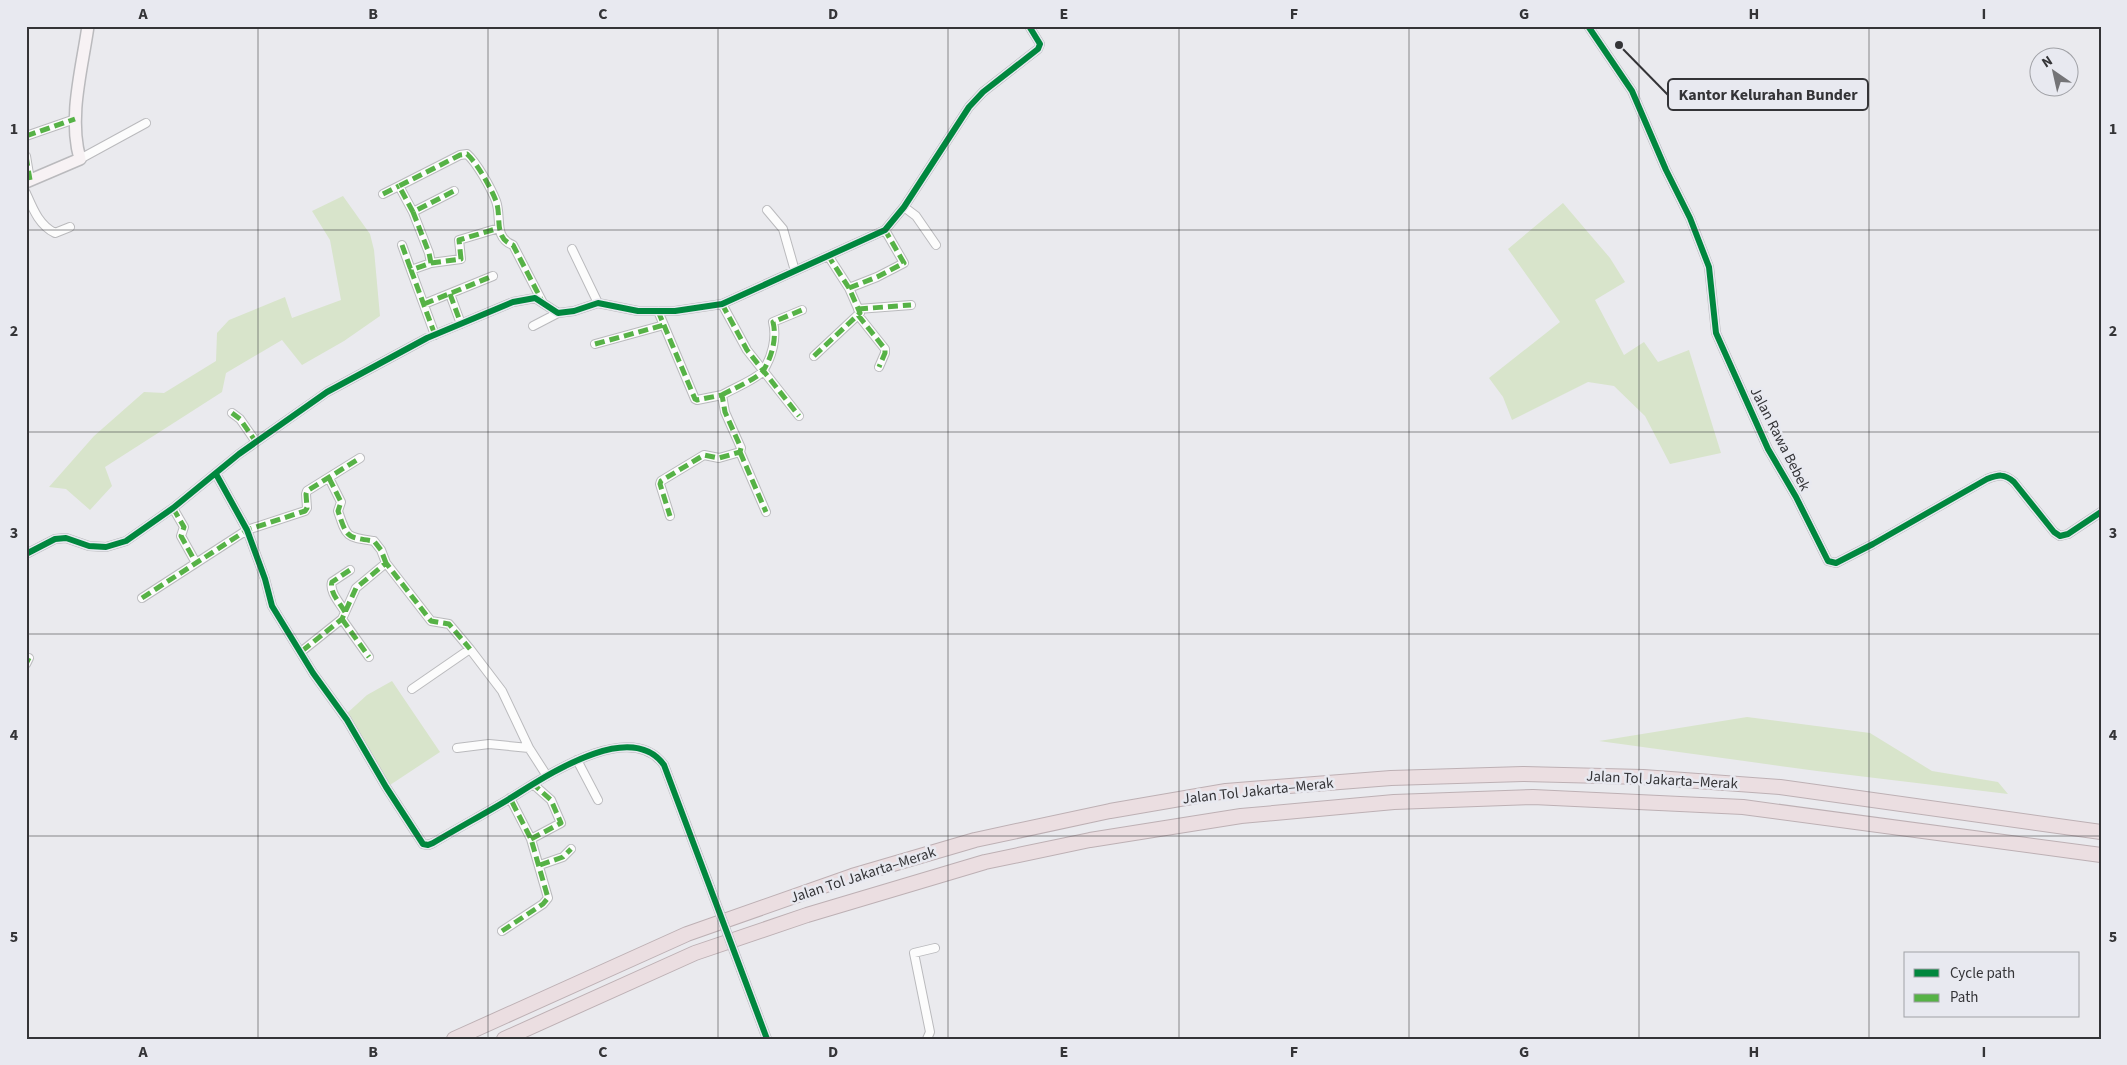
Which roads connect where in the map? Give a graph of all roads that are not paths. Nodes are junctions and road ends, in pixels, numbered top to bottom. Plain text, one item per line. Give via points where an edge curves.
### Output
1 (88, 26) edge
2 (1029, 26) edge
3 (1588, 26) edge
4 (75, 119) junction
5 (146, 123) dead end
6 (26, 136) edge
7 (26, 156) edge
8 (80, 159) junction
9 (28, 181) edge
10 (398, 186) junction
11 (454, 192) dead end
12 (26, 193) edge
13 (383, 194) dead end
14 (904, 207) junction
15 (767, 210) dead end
16 (412, 212) junction
17 (70, 227) dead end
18 (499, 228) junction
19 (885, 230) junction
20 (936, 245) dead end
21 (402, 246) dead end
22 (572, 249) dead end
23 (829, 257) junction
24 (431, 263) junction
25 (411, 270) junction
26 (795, 271) junction
27 (493, 276) dead end
28 (849, 288) junction
29 (450, 294) junction
30 (542, 302) junction
31 (598, 302) junction
32 (424, 304) junction
33 (722, 304) junction
34 (911, 305) dead end
35 (802, 310) dead end
36 (658, 311) junction
37 (858, 312) junction
38 (558, 314) junction
39 (461, 324) junction
40 (533, 326) dead end
41 (664, 326) junction
42 (435, 335) junction
43 (595, 344) dead end
44 (814, 356) dead end
45 (879, 367) dead end
46 (762, 372) junction
47 (722, 394) junction
48 (232, 414) dead end
49 (799, 416) dead end
50 (256, 442) junction
51 (740, 452) junction
52 (360, 458) dead end
53 (216, 474) junction
54 (329, 478) junction
55 (173, 508) junction
56 (766, 512) dead end
57 (2101, 512) edge
58 (670, 516) dead end
59 (247, 530) junction
60 (26, 554) edge
61 (196, 563) junction
62 (386, 563) junction
63 (350, 570) dead end
64 (142, 598) dead end
65 (344, 615) junction
66 (470, 649) junction
67 (302, 651) junction
68 (369, 657) dead end
69 (412, 690) dead end
70 (457, 748) dead end
71 (529, 748) junction
72 (577, 760) junction
73 (546, 776) junction
74 (532, 784) junction
75 (510, 798) junction
76 (598, 800) dead end
77 (2101, 832) edge
78 (531, 839) junction
79 (570, 849) dead end
80 (2101, 855) edge
81 (540, 865) junction
82 (502, 931) dead end
83 (935, 948) dead end
84 (454, 1039) edge
85 (504, 1039) edge
86 (767, 1039) edge
87 (927, 1039) edge

1 - 4 street
2 - 14 street via 1040,44 1038,49 969,107
3 - 57 street, Jalan Rawa Bebek via 1632,91 1690,218 1709,268 1716,333 1768,449 1828,561 1836,563 1998,475 2007,476 2014,482 2060,536
4 - 6 street
4 - 8 street via 75,142
5 - 8 street
7 - 9 street
8 - 9 street
10 - 13 street
10 - 16 street
10 - 18 street via 467,154 496,200
11 - 16 street
12 - 17 street via 39,221 52,232
14 - 19 street
14 - 20 street via 916,216
15 - 26 street via 783,229
16 - 24 street
18 - 24 street via 459,240 461,259
18 - 30 street via 504,240 514,245
19 - 23 street
19 - 28 street via 904,263
21 - 25 street
22 - 31 street
23 - 26 street
23 - 28 street
24 - 25 street
25 - 32 street
26 - 33 street
27 - 29 street
28 - 37 street
29 - 32 street
29 - 39 street
30 - 38 street
30 - 39 street via 534,298 523,299
31 - 36 street via 638,311
31 - 38 street
32 - 42 street
33 - 36 street
33 - 46 street
34 - 37 street
35 - 46 street via 774,320 775,342
36 - 41 street
37 - 44 street
37 - 45 street via 885,349
38 - 40 street
39 - 42 street
41 - 43 street
41 - 47 street via 694,399
42 - 50 street via 327,392
46 - 47 street
46 - 49 street
47 - 51 street
48 - 50 street via 240,419
50 - 53 street
51 - 56 street
51 - 58 street via 719,458 704,455 661,481
52 - 54 street
53 - 55 street
53 - 59 street
54 - 59 street via 306,493 305,511
54 - 62 street via 341,502 338,511 349,537 374,541
55 - 60 street via 136,535 106,547 89,546 66,538 55,539
55 - 61 street via 184,527 181,536
59 - 61 street
59 - 67 street via 272,606
61 - 64 street
62 - 65 street via 356,588
62 - 66 street via 430,621 449,624
63 - 65 street via 331,584
65 - 67 street
65 - 68 street
66 - 69 street
66 - 71 street via 502,691
67 - 75 street via 423,844 433,843
70 - 71 street via 489,744
71 - 73 street
72 - 73 street
72 - 76 street
72 - 86 street, bridge via 607,750 643,749 653,753 664,765
73 - 74 street
74 - 75 street
74 - 78 street via 551,800 561,823
75 - 78 street
77 - 84 highway, Jalan Tol Jakarta–Merak via 1780,787 1643,777 1523,774 1400,778 1226,792 1110,811 975,840 852,876 687,934
78 - 81 street
79 - 81 street via 563,858
80 - 85 highway, Jalan Tol Jakarta–Merak via 1743,807 1533,797 1394,802 1241,816 1090,840 986,862 816,912 696,953
81 - 82 street via 548,892 546,902
83 - 87 street via 914,953 930,1032

